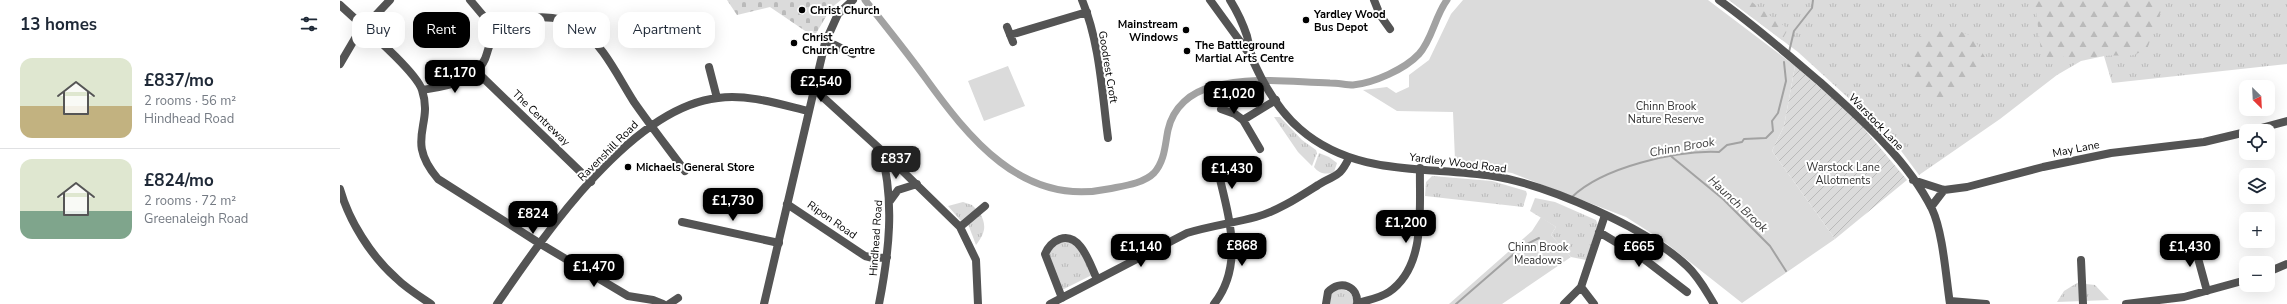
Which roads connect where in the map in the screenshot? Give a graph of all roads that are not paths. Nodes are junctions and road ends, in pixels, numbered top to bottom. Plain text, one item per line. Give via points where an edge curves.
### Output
1 (390, 0) edge
2 (470, 0) edge
3 (1082, 0) edge
4 (1210, 0) edge
5 (1230, 0) edge
6 (1374, 0) edge
7 (1719, 0) edge
8 (850, 2) edge
9 (340, 5) edge
10 (1236, 10) junction
11 (379, 12) edge
12 (480, 12) edge
13 (1087, 12) junction
14 (352, 16) edge
15 (1222, 18) junction
16 (545, 19) edge
17 (1390, 29) dead end
18 (1010, 34) dead end
19 (825, 43) junction
20 (352, 46) edge
21 (385, 48) edge
22 (488, 48) edge
23 (853, 54) dead end
24 (1254, 61) junction
25 (340, 64) edge
26 (710, 67) dead end
27 (476, 71) junction
28 (814, 89) junction
29 (422, 90) junction
30 (717, 98) junction
31 (1276, 100) junction
32 (1221, 109) dead end
33 (808, 111) junction
34 (1243, 120) junction
35 (2287, 121) edge
36 (2275, 124) edge
37 (650, 125) junction
38 (2239, 134) edge
39 (1108, 138) dead end
40 (1260, 149) dead end
41 (881, 150) junction
42 (1350, 158) junction
43 (1216, 162) dead end
44 (1420, 168) junction
45 (685, 171) dead end
46 (1913, 180) junction
47 (591, 182) junction
48 (917, 184) junction
49 (340, 190) edge
50 (1944, 190) junction
51 (890, 201) junction
52 (787, 204) junction
53 (985, 206) dead end
54 (1931, 207) junction
55 (1605, 215) junction
56 (682, 222) dead end
57 (1229, 222) junction
58 (960, 227) junction
59 (1598, 232) junction
60 (2193, 240) dead end
61 (539, 243) junction
62 (779, 243) junction
63 (887, 257) junction
64 (2081, 260) dead end
65 (2287, 264) edge
66 (2275, 269) edge
67 (1097, 279) junction
68 (2239, 282) edge
69 (1581, 287) junction
70 (2207, 291) junction
71 (1687, 292) dead end
72 (678, 298) dead end
73 (1062, 298) junction
74 (1950, 303) edge
75 (431, 304) edge
76 (497, 304) edge
77 (663, 304) edge
78 (669, 304) edge
79 (764, 304) edge
80 (879, 304) edge
81 (978, 304) edge
82 (1050, 304) edge
83 (1214, 304) edge
84 (1326, 304) edge
85 (1357, 304) edge
86 (1564, 304) edge
87 (1594, 304) edge
88 (1714, 304) edge
89 (1986, 304) edge
90 (2083, 304) edge
91 (2126, 304) edge

1 - 11 street
2 - 12 street
3 - 13 street, Goodrest Croft
4 - 15 street, Yardley Wood Road
5 - 10 street, Yardley Wood Road
6 - 17 street
7 - 46 street, Warstock Lane via 1774,42 1854,113 1894,155
8 - 19 street via 838,14
9 - 14 street
10 - 15 street
10 - 24 street, Yardley Wood Road
13 - 18 street
13 - 39 street, Goodrest Croft via 1097,56
15 - 24 street, Yardley Wood Road
16 - 37 street via 568,21 592,39
19 - 23 street
19 - 28 street
20 - 25 street
21 - 29 street via 410,72
22 - 27 street
24 - 31 street, Yardley Wood Road via 1268,90
26 - 30 street
27 - 29 street via 450,85
27 - 47 street, The Centreway
28 - 33 street
28 - 41 street
29 - 61 street via 425,102 420,135 421,149 427,166 438,179
30 - 33 street, Ravenshill Road via 744,98
30 - 37 street, Ravenshill Road via 681,108
31 - 34 street
31 - 42 street, Yardley Wood Road via 1291,121 1311,138 1323,147
32 - 34 street
33 - 52 street
34 - 40 street
35 - 36 street
37 - 45 street
37 - 47 street, Ravenshill Road
38 - 50 street, May Lane via 2204,142 2111,153 2043,167 1967,187
41 - 48 street
41 - 51 street, Hindhead Road via 888,175
42 - 44 street, Yardley Wood Road via 1385,166
42 - 57 street via 1338,176 1292,201 1256,217
43 - 57 street
44 - 55 street, Yardley Wood Road via 1494,176 1538,186
44 - 85 street via 1417,243 1410,266 1400,282 1389,292
46 - 50 street, May Lane
46 - 54 street, Warstock Lane
47 - 61 street, Ravenshill Road
48 - 51 street via 898,190
48 - 58 street
49 - 75 street via 355,226 383,264 395,278
50 - 54 street
51 - 63 street, Hindhead Road
52 - 62 street
52 - 63 street, Ripon Road via 865,256
53 - 58 street
54 - 74 street, Warstock Lane via 1937,223
55 - 59 street
55 - 88 street, Yardley Wood Road via 1678,258 1696,276
56 - 62 street
57 - 67 street via 1187,234
57 - 83 street via 1233,261 1226,287
58 - 81 street via 976,260
59 - 69 street
59 - 71 street via 1644,259
60 - 70 street
61 - 76 street, Ravenshill Road
61 - 77 street via 628,296
62 - 79 street
63 - 80 street, Hindhead Road
64 - 90 street
65 - 66 street
67 - 73 street
67 - 73 street via 1076,241 1064,238 1055,241 1045,254
68 - 70 street
69 - 86 street
69 - 87 street
70 - 91 street
72 - 78 street
73 - 82 street
74 - 89 street
84 - 85 street via 1328,292 1342,285 1352,288 1358,298

